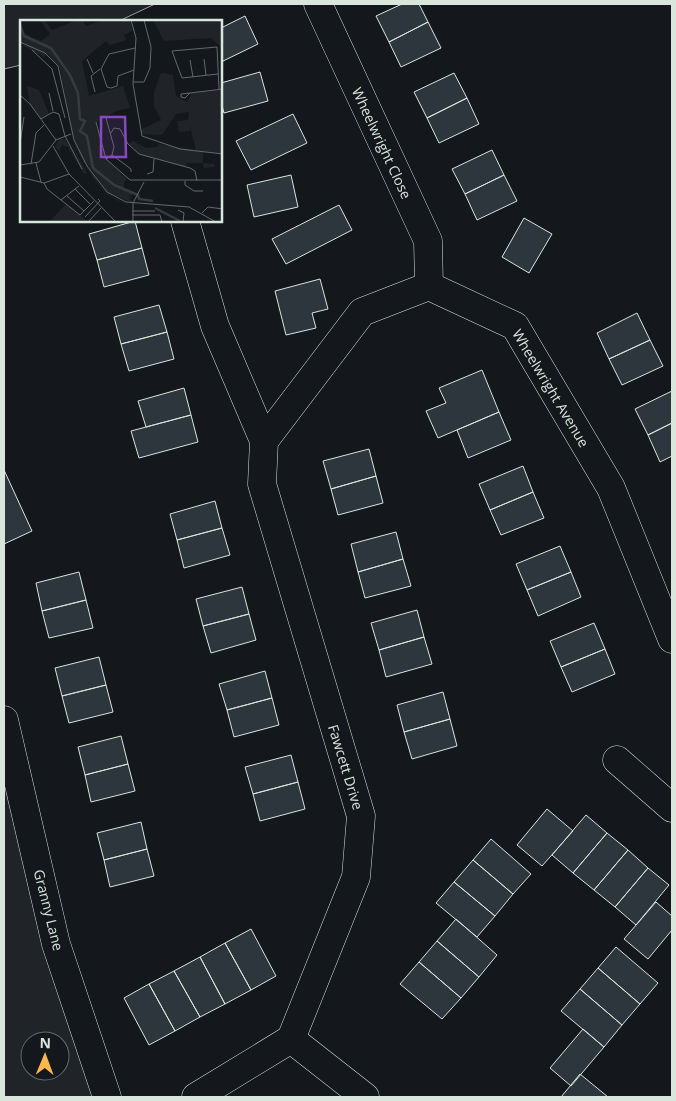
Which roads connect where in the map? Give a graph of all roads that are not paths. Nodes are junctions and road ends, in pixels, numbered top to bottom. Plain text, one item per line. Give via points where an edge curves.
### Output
1 (318, 4) edge
2 (186, 222) edge
3 (428, 286) junction
4 (264, 441) junction
5 (672, 638) edge
6 (4, 720) edge
7 (617, 760) dead end
8 (672, 808) edge
9 (291, 1039) junction
10 (107, 1097) edge
11 (196, 1097) edge
12 (365, 1097) edge

1 - 3 street, Wheelwright Close via 428,241
2 - 4 street via 215,326
3 - 4 street via 362,312
3 - 5 street, Wheelwright Avenue via 515,326 611,488
4 - 9 street, Fawcett Drive via 262,484 361,816 356,877
6 - 10 street, Granny Lane via 56,944
7 - 8 street
9 - 11 street
9 - 12 street

